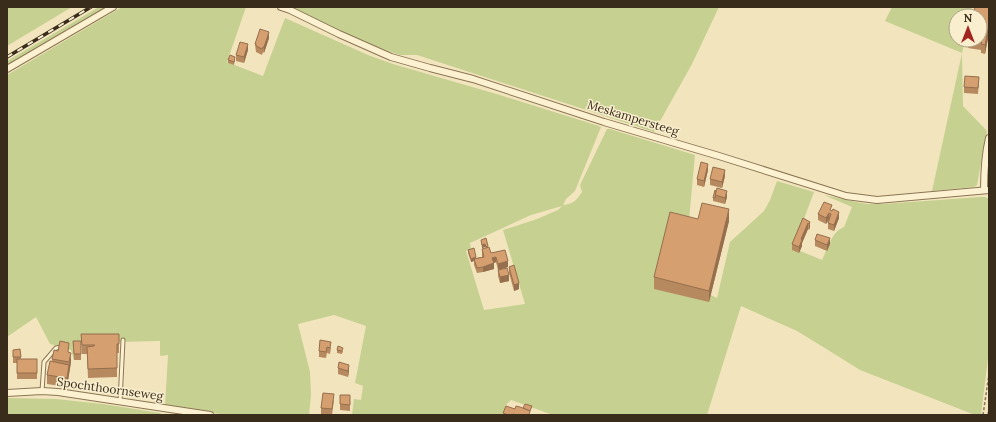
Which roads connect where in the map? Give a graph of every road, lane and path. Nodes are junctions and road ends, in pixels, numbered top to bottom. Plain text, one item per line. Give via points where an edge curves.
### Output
1 (113, 7) edge
2 (281, 7) edge
3 (7, 69) edge
4 (989, 138) edge
5 (987, 190) edge
6 (123, 340) dead end
7 (63, 346) edge
8 (989, 374) edge
9 (42, 391) junction
10 (7, 393) edge
11 (120, 402) junction
12 (989, 407) edge
13 (210, 415) edge
14 (983, 415) edge
15 (988, 415) edge

1 - 3 street
2 - 5 street, Meskampersteeg via 391,57 473,79 846,196 877,200
4 - 5 street via 984,173
6 - 11 lane
7 - 9 lane via 56,348 44,362
8 - 14 path
9 - 10 street, Spochthoornseweg
9 - 11 street, Spochthoornseweg
11 - 13 street, Spochthoornseweg
12 - 15 path

